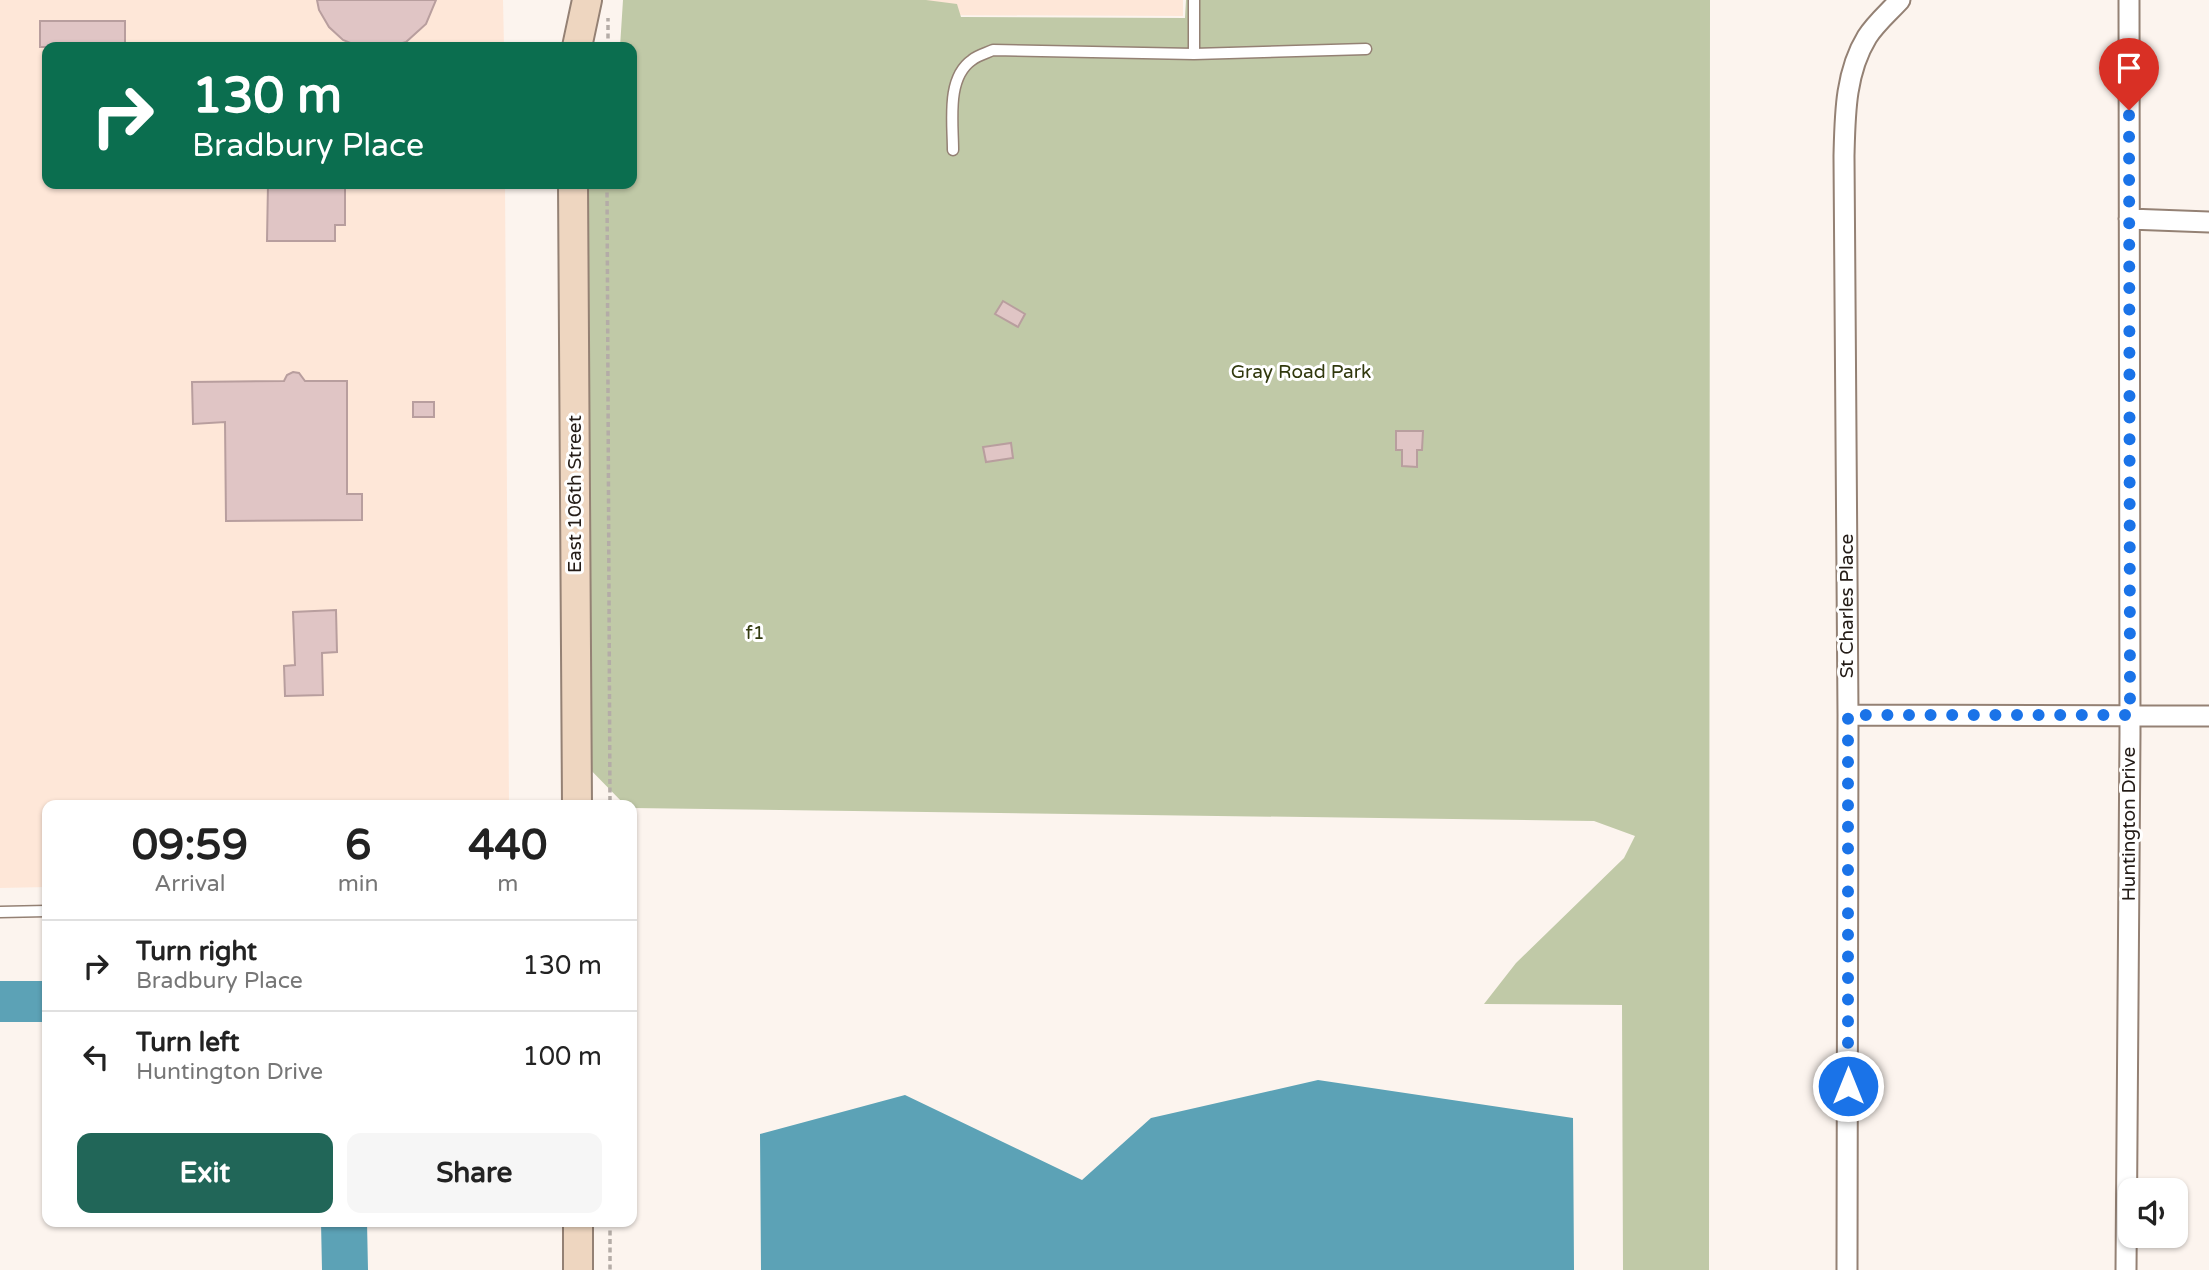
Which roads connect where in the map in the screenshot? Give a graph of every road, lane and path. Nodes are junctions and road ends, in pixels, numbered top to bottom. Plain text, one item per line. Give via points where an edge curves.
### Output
1 (1194, 0) edge
2 (1900, 0) edge
3 (2129, 0) edge
4 (591, 5) edge
5 (579, 42) edge
6 (606, 42) edge
7 (1366, 49) dead end
8 (1194, 54) junction
9 (953, 150) dead end
10 (573, 189) edge
11 (607, 189) edge
12 (2129, 219) junction
13 (2209, 222) edge
14 (1848, 715) junction
15 (2130, 715) junction
16 (2209, 716) edge
17 (577, 800) edge
18 (610, 800) edge
19 (42, 911) edge
20 (0, 912) edge
21 (578, 1227) edge
22 (610, 1227) edge
23 (578, 1270) edge
24 (610, 1270) edge
25 (1847, 1270) edge
26 (2126, 1270) edge

1 - 8 lane
2 - 14 street, St Charles Place via 1867,36 1846,99
3 - 12 street, Huntington Drive
4 - 5 street
4 - 6 path
7 - 8 lane
8 - 9 lane via 993,50 972,60 959,74 953,102
10 - 17 street, East 106th Street
11 - 18 path
12 - 13 street
12 - 15 street, Huntington Drive
14 - 15 street
14 - 25 street, St Charles Place
15 - 16 street
15 - 26 street, Huntington Drive
19 - 20 lane
21 - 23 street
22 - 24 path

